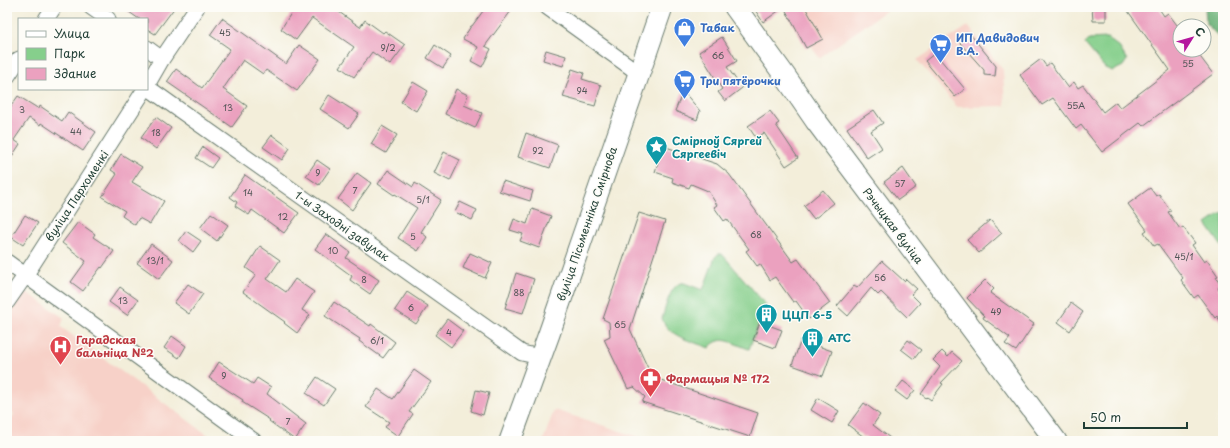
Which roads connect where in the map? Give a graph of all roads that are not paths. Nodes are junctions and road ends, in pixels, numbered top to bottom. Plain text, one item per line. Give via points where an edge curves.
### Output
1 (54, 7) edge
2 (91, 7) edge
3 (197, 7) edge
4 (547, 7) edge
5 (662, 7) edge
6 (735, 7) edge
7 (47, 18) edge
8 (107, 18) edge
9 (148, 49) edge
10 (162, 59) junction
11 (18, 60) edge
12 (640, 74) junction
13 (7, 77) edge
14 (148, 84) edge
15 (148, 87) edge
16 (144, 90) edge
17 (7, 262) edge
18 (26, 276) junction
19 (7, 302) edge
20 (540, 357) junction
21 (254, 441) edge
22 (510, 441) edge
23 (1056, 441) edge

1 - 7 street
2 - 8 street
3 - 10 street
4 - 12 street
5 - 12 main road, вуліца Пісьменніка Смірнова
6 - 23 main road, Рэчыцкая вуліца via 816,121
9 - 10 street
10 - 14 street
11 - 13 street
12 - 20 main road, вуліца Пісьменніка Смірнова
15 - 20 street, 1-ы Заходні завулак via 522,353
16 - 18 street, вуліца Пархоменкі
17 - 18 street
18 - 19 street, вуліца Пархоменкі
18 - 21 street
20 - 22 main road, вуліца Пісьменніка Смірнова

